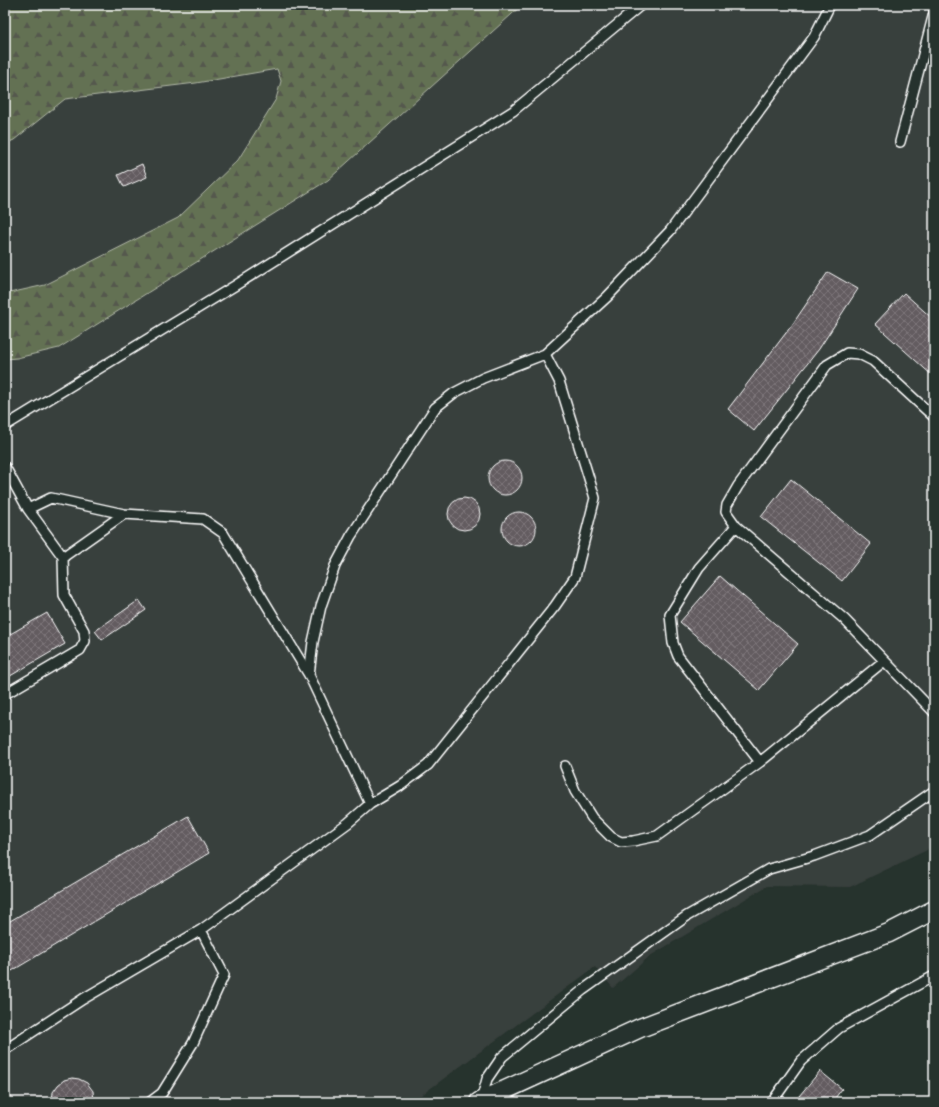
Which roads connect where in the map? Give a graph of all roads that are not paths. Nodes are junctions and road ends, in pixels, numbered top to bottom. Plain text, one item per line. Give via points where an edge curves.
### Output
1 (641, 5) edge
2 (830, 5) edge
3 (934, 13) edge
4 (900, 142) dead end
5 (545, 354) junction
6 (934, 417) edge
7 (5, 426) edge
8 (5, 468) edge
9 (28, 509) junction
10 (124, 514) junction
11 (736, 526) junction
12 (63, 557) junction
13 (884, 661) junction
14 (309, 675) junction
15 (5, 694) edge
16 (934, 712) edge
17 (760, 762) junction
18 (565, 766) dead end
19 (934, 791) edge
20 (370, 804) junction
21 (934, 910) edge
22 (201, 930) junction
23 (934, 976) edge
24 (5, 1050) edge
25 (150, 1102) edge
26 (480, 1102) edge
27 (772, 1102) edge

1 - 7 lane via 513,111
2 - 5 lane via 814,37 670,231 607,297
3 - 4 lane
5 - 14 lane via 483,378 454,393 435,408 350,536 335,566 321,606
5 - 20 lane via 559,381 595,498 575,576 555,606 428,765
6 - 11 lane via 873,361 859,354 846,353 838,357 827,365 738,486 727,505 726,512
8 - 9 lane
9 - 10 lane via 52,498
9 - 12 lane
10 - 12 lane
10 - 14 lane via 203,519 223,533
11 - 13 lane via 844,619
11 - 17 lane via 699,568 670,615 670,625 678,656
12 - 15 lane via 64,595 84,631 85,641 80,650
13 - 16 lane
13 - 17 lane
14 - 20 lane
17 - 18 lane via 657,836 621,842 611,837 592,818 575,791
19 - 26 lane via 870,835 814,856 769,869 687,916 583,990 502,1058 487,1079
20 - 22 lane via 348,823
21 - 26 street via 889,932 640,1028
22 - 24 lane via 83,999
22 - 25 lane via 224,975 192,1043 162,1093
23 - 27 lane via 839,1028 801,1060

